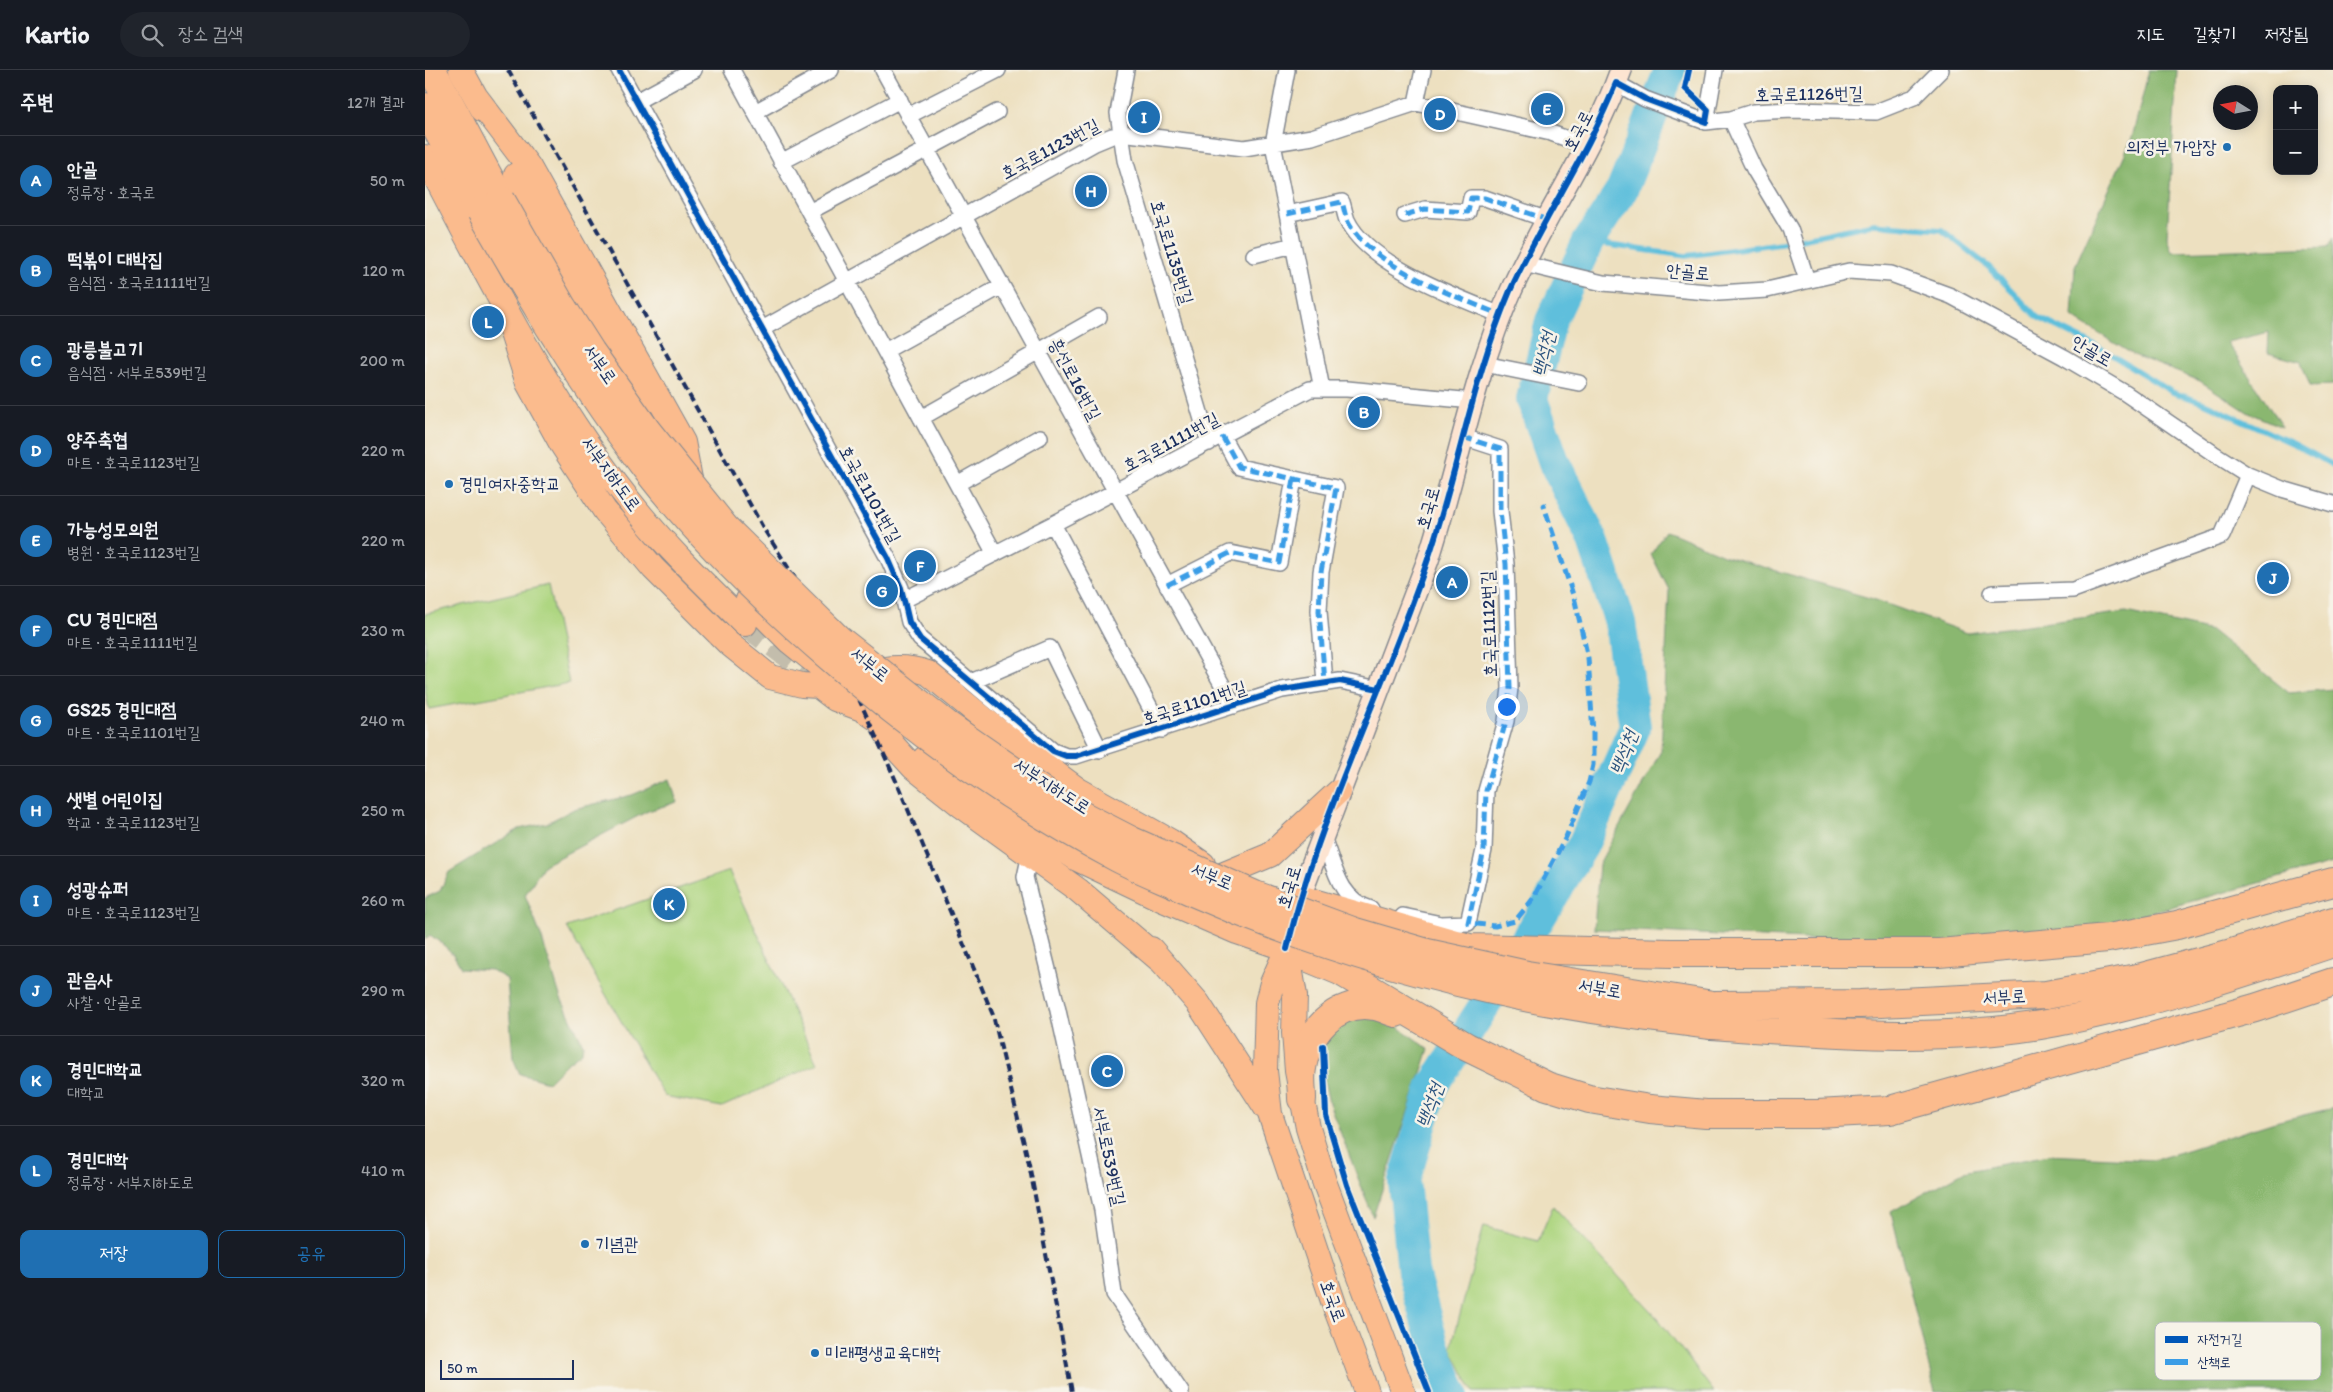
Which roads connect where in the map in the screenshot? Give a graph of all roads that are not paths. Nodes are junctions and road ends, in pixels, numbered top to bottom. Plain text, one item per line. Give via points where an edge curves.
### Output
1 (432, 70) edge
2 (461, 70) edge
3 (619, 70) edge
4 (693, 70) edge
5 (732, 70) edge
6 (831, 70) edge
7 (883, 70) edge
8 (998, 70) edge
9 (1126, 70) edge
10 (1287, 70) edge
11 (1423, 70) edge
12 (1715, 70) edge
13 (1941, 70) edge
14 (1619, 77) edge
15 (476, 97) junction
16 (900, 100) junction
17 (637, 101) junction
18 (1416, 103) junction
19 (425, 107) edge
20 (755, 112) junction
21 (997, 112) dead end
22 (909, 116) junction
23 (1731, 119) junction
24 (1700, 121) junction
25 (1122, 135) junction
26 (1273, 144) junction
27 (1587, 146) junction
28 (927, 149) junction
29 (425, 157) edge
30 (781, 162) junction
31 (491, 206) junction
32 (809, 212) junction
33 (1287, 214) junction
34 (1405, 215) dead end
35 (964, 216) junction
36 (1548, 220) junction
37 (1293, 245) junction
38 (1254, 255) dead end
39 (1524, 264) junction
40 (1807, 280) junction
41 (846, 282) junction
42 (1002, 286) junction
43 (503, 305) junction
44 (1501, 315) junction
45 (1099, 317) dead end
46 (762, 328) junction
47 (885, 351) junction
48 (1040, 352) junction
49 (1484, 364) junction
50 (1579, 383) dead end
51 (1322, 389) junction
52 (1473, 401) junction
53 (643, 408) dead end
54 (921, 418) junction
55 (1040, 437) dead end
56 (1463, 437) junction
57 (1216, 440) junction
58 (2248, 474) junction
59 (1294, 479) junction
60 (957, 484) junction
61 (1116, 492) junction
62 (2333, 504) edge
63 (1053, 524) junction
64 (995, 554) junction
65 (1167, 584) junction
66 (1992, 593) dead end
67 (904, 600) junction
68 (745, 624) tunnel mouth
69 (908, 670) junction
70 (971, 682) junction
71 (1325, 682) junction
72 (827, 683) junction
73 (1379, 689) junction
74 (918, 691) dead end
75 (1235, 706) junction
76 (880, 720) junction
77 (1162, 730) junction
78 (1100, 750) junction
79 (925, 758) dead end
80 (1338, 792) junction
81 (1322, 835) junction
82 (1030, 854) junction
83 (1077, 859) junction
84 (1209, 869) junction
85 (2333, 882) edge
86 (1302, 890) junction
87 (2333, 921) edge
88 (1469, 936) junction
89 (2333, 943) edge
90 (1287, 949) junction
91 (1160, 960) junction
92 (2333, 982) edge
93 (1712, 1015) junction
94 (1425, 1024) junction
95 (1302, 1100) junction
96 (1269, 1114) junction
97 (1181, 1392) edge
98 (1367, 1392) edge
99 (1403, 1392) edge

1 - 31 highway, 서부로
2 - 15 main road
3 - 17 street, 호국로1101번길
4 - 17 street
5 - 20 street
6 - 20 street
7 - 16 street, 흥선로16번길
8 - 22 street
9 - 25 street, 호국로1135번길 via 1119,113
10 - 26 street
11 - 18 street
12 - 24 street
13 - 23 street, 호국로1126번길 via 1913,97 1876,112 1793,110 1753,112
14 - 24 street via 1645,99
14 - 27 street, 호국로
15 - 53 main road via 553,248
15 - 72 main road via 529,167 683,442 690,479 689,528 696,544
16 - 22 street, 흥선로16번길
16 - 30 street
17 - 46 street, 호국로1101번길
18 - 26 street, 호국로1123번길 via 1312,137
18 - 27 street via 1551,133
19 - 31 highway, 서부로
20 - 30 street
21 - 28 street
22 - 28 street, 흥선로16번길
23 - 24 street, 호국로1126번길
23 - 40 street via 1754,169 1790,229
25 - 26 street, 호국로1123번길 via 1244,148
25 - 35 street, 호국로1123번길 via 1095,143
25 - 57 street, 호국로1135번길 via 1125,160
26 - 33 street
27 - 36 street, 호국로
28 - 32 street
28 - 35 street, 흥선로16번길
29 - 43 main road
30 - 32 street
31 - 93 highway, 서부로, bridge via 647,431 725,528 838,638 947,725 1063,806 1132,842 1255,895 1382,940 1427,953
32 - 41 street
33 - 37 street
33 - 44 street via 1342,202 1347,221 1369,248 1428,285
34 - 36 street via 1425,209 1468,212 1471,198 1485,198
35 - 41 street, 호국로1123번길
35 - 42 street, 흥선로16번길
36 - 39 street, 호국로
37 - 38 street
37 - 51 street
39 - 40 street, 안골로 via 1603,283 1719,293 1767,290
39 - 44 street, 호국로
40 - 58 street, 안골로 via 1849,271 1891,274 1951,296 2125,393
41 - 46 street, 호국로1123번길
41 - 47 street
42 - 47 street
42 - 48 street, 흥선로16번길
43 - 68 main road, 서부지하도로 via 565,408 639,513 684,564
43 - 72 main road via 528,383 562,445 611,518 660,575 729,643 770,676 801,685
44 - 49 street, 호국로
45 - 48 street
46 - 67 street, 호국로1101번길 via 888,558
47 - 54 street
48 - 54 street
48 - 61 street, 흥선로16번길
49 - 50 street
49 - 52 street, 호국로
51 - 52 street, 호국로1111번길
51 - 57 street, 호국로1111번길 via 1310,389 1293,397
52 - 56 street, 호국로
54 - 60 street
55 - 60 street
56 - 73 street, 호국로 via 1428,560
56 - 88 street, 호국로1112번길 via 1500,450 1500,511 1511,660 1506,721 1485,791 1484,850
57 - 59 street, 호국로1135번길 via 1239,467
57 - 61 street, 호국로1111번길
58 - 62 street, 안골로 via 2282,489
58 - 66 street via 2222,536 2073,590
59 - 65 street via 1279,563 1230,553
59 - 71 street, 호국로1135번길 via 1336,488 1321,572 1319,611
60 - 64 street
61 - 63 street, 호국로1111번길
61 - 65 street, 흥선로16번길
63 - 64 street, 호국로1111번길
63 - 77 street
64 - 67 street, 호국로1111번길
65 - 75 street, 흥선로16번길
67 - 70 street, 호국로1101번길 via 909,622 920,639
69 - 72 main road via 885,667
69 - 76 main road via 883,689 878,704
69 - 84 main road via 927,673 999,732 1077,789 1170,841
70 - 78 street, 호국로1101번길 via 1053,751 1076,756
70 - 78 street via 1049,648
71 - 73 street, 호국로1101번길 via 1340,681
71 - 75 street, 호국로1101번길 via 1282,690
72 - 76 main road via 835,699
73 - 80 street, 호국로
74 - 84 main road, 서부지하도로 via 959,724 1052,788 1133,837
75 - 77 street, 호국로1101번길
76 - 82 main road via 892,744 913,767
77 - 78 street, 호국로1101번길
79 - 83 main road
80 - 81 street, 호국로
80 - 84 main road via 1271,855
81 - 86 street, 호국로
81 - 88 street via 1338,881 1345,893 1360,906 1441,924
82 - 91 main road
82 - 97 street, 서부로539번길 via 1025,877 1102,1210 1113,1294
83 - 90 main road via 1237,932
83 - 91 main road
84 - 86 main road, 서부로
85 - 88 highway via 2177,925 2108,938 1939,953 1601,952
86 - 88 highway via 1358,915
86 - 90 main road, 호국로
87 - 93 highway, 서부로 via 2142,977 2046,995
89 - 93 highway, 서부로 via 2187,989 2056,1022 1978,1032 1837,1034
90 - 94 highway via 1340,971
90 - 95 main road, 호국로 via 1295,996 1294,1033
90 - 96 main road, 호국로 via 1267,1003 1265,1071
91 - 96 main road via 1199,1003
92 - 94 highway via 2255,1008 1890,1110 1817,1114 1707,1114 1589,1099 1547,1086
94 - 95 highway via 1374,1006 1352,1007 1330,1018 1312,1036 1306,1051 1301,1070
95 - 99 main road, 호국로 via 1324,1181
96 - 98 main road, 호국로

